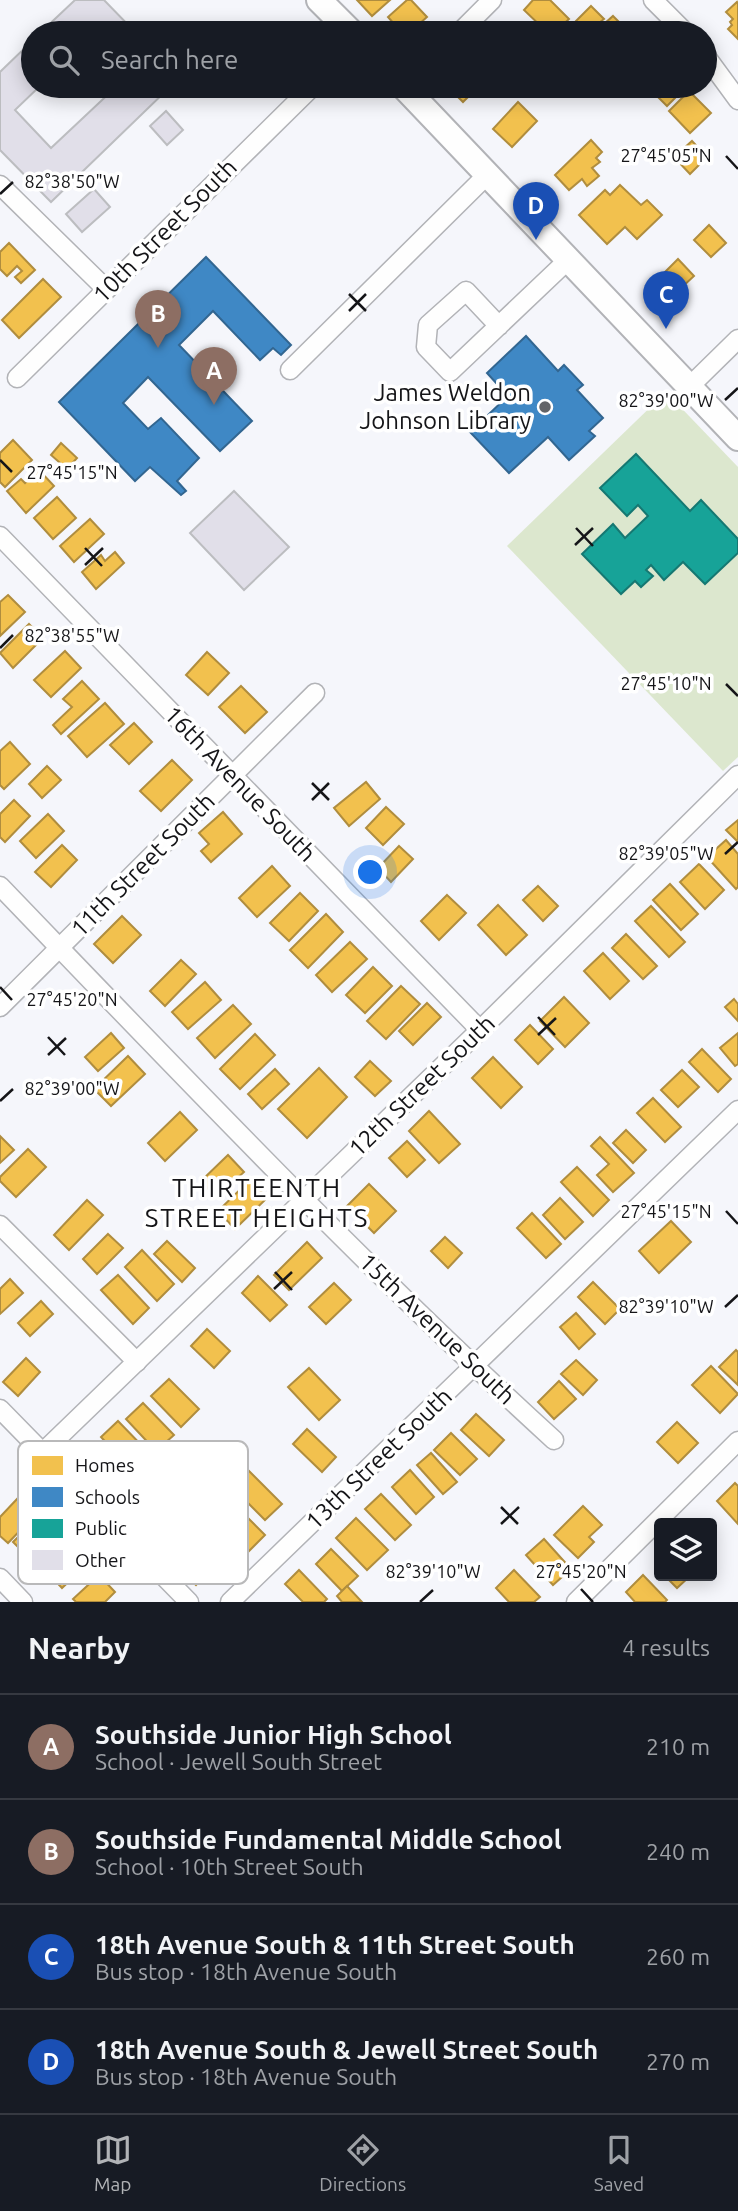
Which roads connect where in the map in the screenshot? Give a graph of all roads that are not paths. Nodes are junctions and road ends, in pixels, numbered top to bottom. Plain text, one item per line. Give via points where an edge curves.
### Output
1 (319, 0) edge
2 (492, 0) edge
3 (653, 0) edge
4 (340, 21) edge
5 (471, 21) edge
6 (674, 21) edge
7 (717, 71) edge
8 (301, 98) edge
9 (415, 98) edge
10 (738, 100) edge
11 (487, 175) junction
12 (0, 185) edge
13 (568, 260) junction
14 (106, 289) junction
15 (499, 326) junction
16 (738, 339) edge
17 (289, 370) dead end
18 (17, 378) dead end
19 (689, 387) junction
20 (738, 438) edge
21 (0, 536) edge
22 (315, 693) dead end
23 (738, 775) edge
24 (232, 776) junction
25 (0, 886) edge
26 (60, 947) junction
27 (0, 1007) edge
28 (480, 1030) junction
29 (738, 1111) edge
30 (305, 1198) junction
31 (0, 1225) edge
32 (136, 1362) junction
33 (474, 1367) junction
34 (0, 1409) edge
35 (554, 1440) dead end
36 (31, 1441) edge
37 (55, 1441) edge
38 (738, 1441) edge
39 (0, 1578) edge
40 (171, 1584) edge
41 (23, 1602) edge
42 (189, 1602) edge
43 (230, 1602) edge
44 (576, 1602) edge

1 - 4 street
2 - 5 street
3 - 6 street
7 - 10 street
8 - 14 street, 10th Street South
9 - 11 street
11 - 13 street
11 - 17 street
12 - 14 street
13 - 15 street
13 - 19 street
14 - 18 street, 10th Street South
15 - 15 street via 450,372 426,347 428,325 466,291
16 - 19 street
19 - 20 street
21 - 24 street, 16th Avenue South
22 - 24 street, 11th Street South
23 - 28 street, 12th Street South
24 - 26 street, 11th Street South
24 - 28 street, 16th Avenue South
25 - 26 street, 15th Avenue South
26 - 27 street, 11th Street South
26 - 30 street, 15th Avenue South
28 - 30 street, 12th Street South
29 - 33 street, 13th Street South
30 - 32 street, 12th Street South
30 - 33 street, 15th Avenue South
31 - 32 street
32 - 37 street, 12th Street South
33 - 35 street, 15th Avenue South
33 - 43 street, 13th Street South
34 - 36 street
38 - 44 street
39 - 41 street
40 - 42 street

